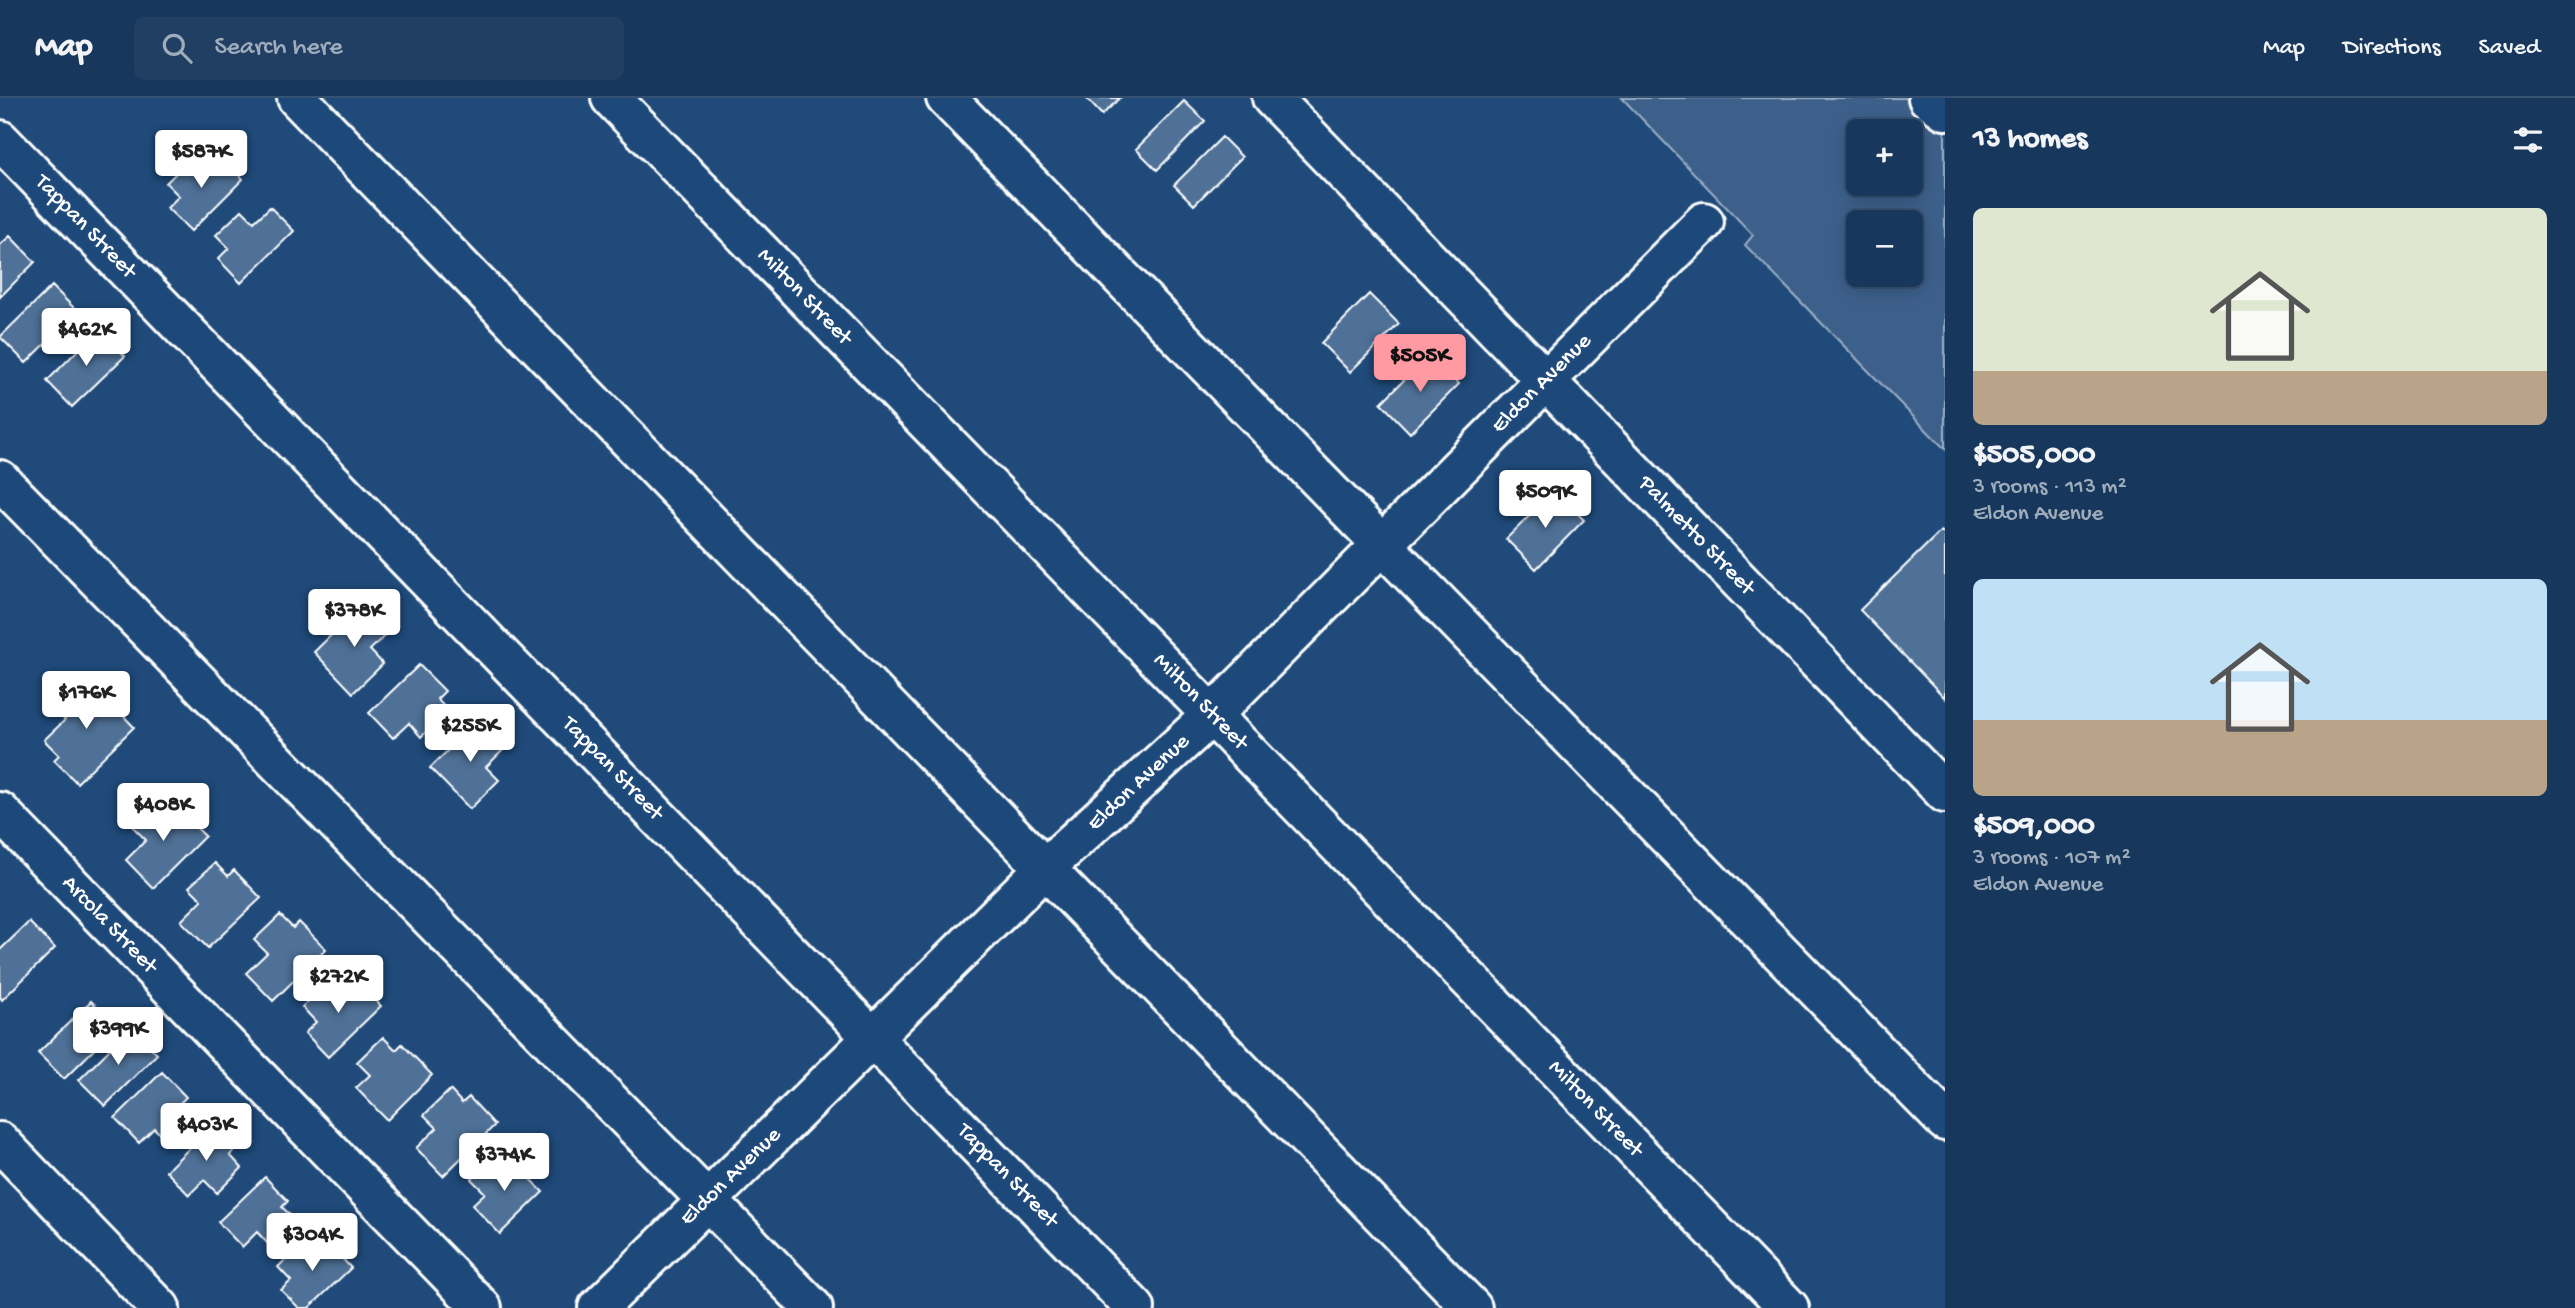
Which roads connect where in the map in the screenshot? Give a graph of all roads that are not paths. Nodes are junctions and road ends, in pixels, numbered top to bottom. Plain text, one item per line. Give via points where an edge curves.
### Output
1 (297, 98) edge
2 (611, 98) edge
3 (946, 98) edge
4 (1272, 98) edge
5 (1928, 98) edge
6 (1945, 110) edge
7 (0, 139) edge
8 (1704, 222) dead end
9 (1546, 380) junction
10 (0, 480) edge
11 (1383, 546) junction
12 (1212, 715) junction
13 (1945, 793) edge
14 (0, 812) edge
15 (1045, 868) junction
16 (873, 1038) junction
17 (1945, 1121) edge
18 (0, 1142) edge
19 (708, 1200) junction
20 (160, 1308) edge
21 (482, 1308) edge
22 (598, 1308) edge
23 (813, 1308) edge
24 (1135, 1308) edge
25 (1472, 1308) edge
26 (1789, 1308) edge

1 - 15 street
2 - 12 street, Milton Street
3 - 11 street
4 - 9 street, Palmetto Street
5 - 6 street
7 - 16 street, Tappan Street
8 - 9 street, Eldon Avenue
9 - 11 street, Eldon Avenue
9 - 13 street, Palmetto Street
10 - 19 street
11 - 12 street, Eldon Avenue
11 - 17 street
12 - 15 street, Eldon Avenue
12 - 26 street, Milton Street
14 - 21 street, Arcola Street
15 - 16 street, Eldon Avenue
15 - 25 street
16 - 19 street, Eldon Avenue
16 - 24 street, Tappan Street
18 - 20 street
19 - 22 street, Eldon Avenue
19 - 23 street

